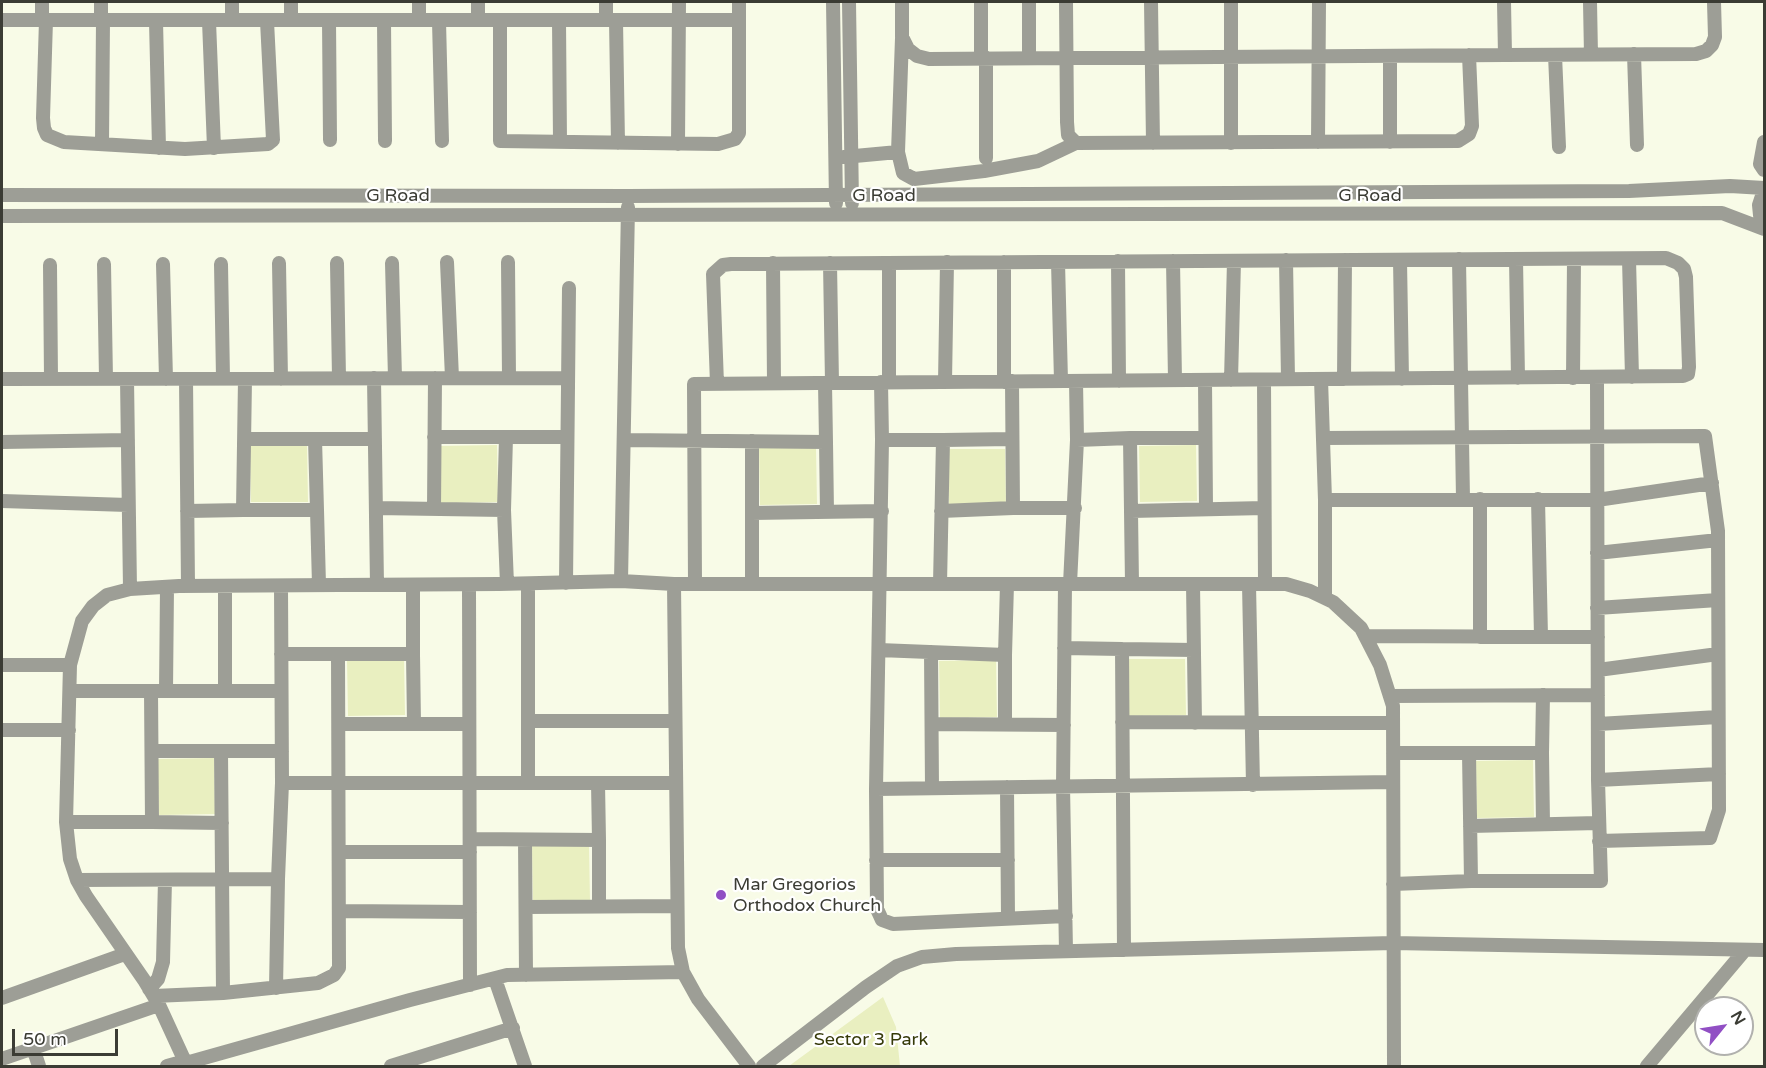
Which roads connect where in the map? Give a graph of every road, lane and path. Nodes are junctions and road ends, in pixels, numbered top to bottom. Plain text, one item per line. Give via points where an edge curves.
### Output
1 (42, 2) edge
2 (101, 2) edge
3 (232, 2) edge
4 (291, 2) edge
5 (419, 2) edge
6 (478, 2) edge
7 (606, 2) edge
8 (679, 2) edge
9 (739, 2) edge
10 (833, 2) edge
11 (849, 2) edge
12 (902, 2) edge
13 (981, 2) edge
14 (1029, 2) edge
15 (1066, 2) edge
16 (1151, 2) edge
17 (1231, 2) edge
18 (1319, 2) edge
19 (1504, 2) edge
20 (1590, 2) edge
21 (1714, 2) edge
22 (2, 20) edge
23 (44, 20) junction
24 (102, 20) junction
25 (232, 20) junction
26 (291, 20) junction
27 (329, 20) junction
28 (384, 20) junction
29 (419, 20) junction
30 (478, 20) junction
31 (500, 20) junction
32 (559, 20) junction
33 (611, 20) junction
34 (679, 20) junction
35 (739, 20) junction
36 (156, 21) junction
37 (209, 21) junction
38 (267, 21) junction
39 (439, 21) junction
40 (902, 37) junction
41 (1634, 54) junction
42 (1469, 55) junction
43 (1504, 55) junction
44 (1555, 55) junction
45 (1591, 55) junction
46 (1318, 56) junction
47 (1390, 56) junction
48 (1152, 57) junction
49 (1232, 57) junction
50 (983, 58) junction
51 (1029, 58) junction
52 (1067, 58) junction
53 (330, 140) dead end
54 (385, 141) dead end
55 (442, 141) dead end
56 (560, 142) junction
57 (1318, 142) junction
58 (1390, 142) junction
59 (1764, 142) edge
60 (618, 143) junction
61 (1076, 143) junction
62 (1153, 143) junction
63 (1232, 143) junction
64 (102, 144) junction
65 (678, 144) junction
66 (1637, 145) dead end
67 (1559, 147) dead end
68 (159, 148) junction
69 (214, 148) junction
70 (898, 152) junction
71 (851, 156) junction
72 (835, 157) junction
73 (986, 159) dead end
74 (1764, 170) edge
75 (1764, 189) edge
76 (2, 195) edge
77 (836, 195) junction
78 (852, 195) junction
79 (628, 196) junction
80 (627, 214) junction
81 (837, 214) junction
82 (852, 214) junction
83 (2, 216) edge
84 (1764, 227) edge
85 (1629, 258) junction
86 (1458, 259) junction
87 (1516, 259) junction
88 (1574, 259) junction
89 (1286, 260) junction
90 (1345, 260) junction
91 (1400, 260) junction
92 (1118, 261) junction
93 (1173, 261) junction
94 (1234, 261) junction
95 (392, 262) dead end
96 (447, 262) dead end
97 (508, 262) dead end
98 (889, 262) junction
99 (947, 262) junction
100 (1004, 262) junction
101 (1058, 262) junction
102 (279, 263) dead end
103 (337, 263) dead end
104 (773, 263) junction
105 (830, 263) junction
106 (104, 264) dead end
107 (163, 264) dead end
108 (221, 264) dead end
109 (50, 265) dead end
110 (568, 288) dead end
111 (1597, 377) junction
112 (1632, 377) junction
113 (223, 378) junction
114 (245, 378) junction
115 (339, 378) junction
116 (374, 378) junction
117 (394, 378) junction
118 (435, 378) junction
119 (452, 378) junction
120 (510, 378) junction
121 (568, 378) junction
122 (1460, 378) junction
123 (1518, 378) junction
124 (1573, 378) junction
125 (2, 379) edge
126 (51, 379) junction
127 (106, 379) junction
128 (127, 379) junction
129 (166, 379) junction
130 (186, 379) junction
131 (281, 379) junction
132 (1321, 379) junction
133 (1344, 379) junction
134 (1402, 379) junction
135 (1175, 380) junction
136 (1205, 380) junction
137 (1231, 380) junction
138 (1264, 380) junction
139 (1288, 380) junction
140 (1061, 381) junction
141 (1076, 381) junction
142 (1119, 381) junction
143 (885, 382) junction
144 (945, 382) junction
145 (1008, 382) junction
146 (774, 383) junction
147 (829, 383) junction
148 (717, 384) junction
149 (434, 437) junction
150 (506, 437) junction
151 (567, 437) junction
152 (1461, 437) junction
153 (1597, 437) junction
154 (1130, 438) junction
155 (1205, 438) junction
156 (1323, 438) junction
157 (244, 439) junction
158 (315, 439) junction
159 (375, 439) junction
160 (1012, 439) junction
161 (128, 440) junction
162 (624, 440) junction
163 (882, 440) junction
164 (943, 440) junction
165 (1077, 440) junction
166 (694, 441) junction
167 (752, 441) junction
168 (826, 441) junction
169 (2, 442) edge
170 (1712, 483) junction
171 (1463, 499) junction
172 (1480, 499) junction
173 (1538, 499) junction
174 (1325, 500) junction
175 (1597, 500) junction
176 (2, 501) edge
177 (128, 505) junction
178 (376, 508) junction
179 (434, 508) junction
180 (1013, 508) junction
181 (1075, 508) junction
182 (1264, 508) junction
183 (1206, 509) junction
184 (243, 510) junction
185 (317, 510) junction
186 (504, 510) junction
187 (187, 511) junction
188 (882, 511) junction
189 (941, 511) junction
190 (1131, 511) junction
191 (827, 512) junction
192 (752, 513) junction
193 (1718, 540) junction
194 (1597, 553) junction
195 (621, 581) junction
196 (566, 583) junction
197 (507, 584) junction
198 (528, 584) junction
199 (674, 584) junction
200 (695, 584) junction
201 (752, 584) junction
202 (881, 584) junction
203 (940, 584) junction
204 (1006, 584) junction
205 (1068, 584) junction
206 (1132, 584) junction
207 (1193, 584) junction
208 (1249, 584) junction
209 (1265, 584) junction
210 (319, 585) junction
211 (377, 585) junction
212 (413, 585) junction
213 (469, 585) junction
214 (188, 586) junction
215 (225, 586) junction
216 (281, 586) junction
217 (167, 587) junction
218 (130, 589) junction
219 (1324, 598) junction
220 (1718, 600) junction
221 (1597, 608) junction
222 (1365, 636) junction
223 (1480, 637) junction
224 (1542, 637) junction
225 (1598, 637) junction
226 (1064, 648) junction
227 (879, 650) junction
228 (1122, 650) junction
229 (1194, 650) junction
230 (932, 652) junction
231 (281, 654) junction
232 (338, 654) junction
233 (413, 654) junction
234 (1718, 654) junction
235 (1005, 655) junction
236 (2, 665) edge
237 (70, 665) junction
238 (1598, 670) junction
239 (70, 691) junction
240 (159, 691) junction
241 (225, 691) junction
242 (281, 691) junction
243 (1543, 695) junction
244 (1598, 695) junction
245 (1390, 696) junction
246 (1718, 717) junction
247 (528, 721) junction
248 (675, 721) junction
249 (1122, 722) junction
250 (1195, 723) junction
251 (1252, 723) junction
252 (1393, 723) junction
253 (339, 724) junction
254 (414, 724) junction
255 (469, 724) junction
256 (932, 724) junction
257 (1005, 724) junction
258 (1598, 724) junction
259 (1064, 725) junction
260 (2, 730) edge
261 (69, 730) junction
262 (152, 751) junction
263 (221, 751) junction
264 (282, 751) junction
265 (1393, 753) junction
266 (1469, 753) junction
267 (1542, 753) junction
268 (1719, 774) junction
269 (1598, 780) junction
270 (1393, 782) junction
271 (282, 783) junction
272 (339, 783) junction
273 (470, 783) junction
274 (528, 783) junction
275 (598, 783) junction
276 (676, 783) junction
277 (1253, 785) junction
278 (1063, 786) junction
279 (1122, 786) junction
280 (1007, 787) junction
281 (932, 788) junction
282 (876, 789) junction
283 (66, 822) junction
284 (152, 822) junction
285 (222, 822) junction
286 (1598, 823) junction
287 (1543, 824) junction
288 (1470, 826) junction
289 (525, 840) junction
290 (598, 840) junction
291 (1599, 841) junction
292 (470, 845) junction
293 (339, 852) junction
294 (876, 860) junction
295 (1008, 860) junction
296 (278, 879) junction
297 (77, 880) junction
298 (165, 880) junction
299 (222, 880) junction
300 (1471, 881) junction
301 (1393, 884) junction
302 (526, 906) junction
303 (599, 906) junction
304 (677, 906) junction
305 (339, 911) junction
306 (470, 912) junction
307 (1066, 916) junction
308 (1008, 919) junction
309 (1393, 943) junction
310 (1124, 950) junction
311 (1745, 950) junction
312 (1764, 950) edge
313 (1066, 951) junction
314 (125, 954) junction
315 (683, 972) junction
316 (526, 975) junction
317 (495, 979) junction
318 (470, 985) junction
319 (276, 988) junction
320 (223, 993) junction
321 (154, 997) junction
322 (2, 998) edge
323 (513, 1028) junction
324 (33, 1048) junction
325 (2, 1059) edge
326 (186, 1064) edge
327 (39, 1066) edge
328 (167, 1066) edge
329 (391, 1066) edge
330 (525, 1066) edge
331 (749, 1066) edge
332 (763, 1066) edge
333 (1394, 1066) edge
334 (1647, 1066) edge

1 - 23 street
2 - 24 street
3 - 25 street
4 - 26 street
5 - 29 street
6 - 30 street
7 - 33 street
8 - 34 street
9 - 35 street
10 - 72 street
11 - 71 street
12 - 40 street
13 - 50 street
14 - 51 street
15 - 52 street
16 - 48 street
17 - 49 street
18 - 46 street
19 - 43 street
20 - 45 street
21 - 41 street via 1715,37 1706,51
22 - 23 street
23 - 24 street
23 - 64 street via 44,128 53,139
24 - 36 street
24 - 64 street
25 - 37 street
25 - 38 street
26 - 27 street
26 - 38 street
27 - 28 street
27 - 53 street
28 - 29 street
28 - 54 street
29 - 39 street
30 - 31 street
30 - 39 street
31 - 32 street
31 - 56 street via 500,141
32 - 33 street
32 - 56 street
33 - 34 street
33 - 60 street
34 - 35 street
34 - 65 street
35 - 65 street via 739,133 727,143
36 - 37 street
36 - 68 street
37 - 69 street
38 - 69 street via 273,140 268,144
39 - 55 street
40 - 50 street via 917,56
40 - 70 street
41 - 45 street
41 - 66 street
42 - 43 street
42 - 47 street
42 - 58 street via 1469,134 1458,141
43 - 44 street
44 - 45 street
44 - 67 street
46 - 47 street
46 - 49 street
46 - 57 street
47 - 58 street
48 - 49 street
48 - 52 street
48 - 62 street
49 - 63 street
50 - 51 street
50 - 73 street
51 - 52 street
52 - 61 street via 1068,135
56 - 60 street
57 - 58 street
57 - 63 street
59 - 74 street via 1760,164
60 - 65 street
61 - 62 street
61 - 70 street via 1038,161 914,179 903,173
62 - 63 street
64 - 68 street
68 - 69 street
70 - 71 street
71 - 72 street
71 - 78 street
72 - 77 street
75 - 78 street, G Road via 1730,186 1629,191
75 - 84 street via 1759,205
76 - 79 street, G Road
77 - 78 street, G Road
77 - 79 street, G Road
77 - 81 street
78 - 82 street
79 - 80 street
80 - 81 street, G Road
80 - 83 street, G Road
80 - 162 street
81 - 82 street, G Road
82 - 84 street, G Road via 1722,213
85 - 88 street
85 - 112 street
85 - 112 street via 1666,258 1678,263 1684,269 1688,298 1688,374
86 - 87 street
86 - 91 street
86 - 122 street
87 - 88 street
87 - 123 street
88 - 124 street
89 - 90 street
89 - 94 street
89 - 139 street
90 - 91 street
90 - 133 street
91 - 134 street
92 - 93 street
92 - 101 street
92 - 142 street
93 - 94 street
93 - 135 street
94 - 137 street
95 - 117 street
96 - 119 street
97 - 120 street
98 - 99 street
98 - 105 street
98 - 143 street
99 - 100 street
99 - 144 street
100 - 101 street
100 - 145 street
101 - 140 street
102 - 131 street
103 - 115 street
104 - 105 street
104 - 146 street
104 - 148 street via 723,265 713,274
105 - 147 street
106 - 127 street
107 - 129 street
108 - 113 street
109 - 126 street
110 - 121 street
111 - 112 street
111 - 124 street
111 - 153 street
113 - 114 street
113 - 130 street
114 - 131 street
114 - 157 street
115 - 116 street
115 - 131 street
116 - 117 street
116 - 159 street
117 - 118 street
118 - 119 street
118 - 149 street
119 - 120 street
120 - 121 street
121 - 151 street
122 - 123 street
122 - 134 street
122 - 152 street
123 - 124 street
125 - 126 street
126 - 127 street
127 - 128 street
128 - 129 street
128 - 161 street
129 - 130 street
130 - 187 street
132 - 133 street
132 - 139 street
132 - 156 street
133 - 134 street
135 - 136 street
135 - 142 street
136 - 137 street
136 - 155 street
137 - 138 street
138 - 139 street
138 - 182 street
140 - 141 street
140 - 145 street
141 - 142 street
141 - 165 street
143 - 144 street
143 - 147 street
143 - 163 street
144 - 145 street
145 - 160 street
146 - 147 street
146 - 148 street
147 - 168 street
148 - 166 street via 694,384
149 - 150 street
149 - 179 street
150 - 151 street
150 - 186 street
151 - 196 street
152 - 153 street
152 - 156 street
152 - 171 street
153 - 170 street via 1705,436
153 - 175 street
154 - 155 street
154 - 165 street
154 - 190 street
155 - 183 street
156 - 174 street
157 - 158 street
157 - 184 street
158 - 159 street
158 - 185 street
159 - 178 street
160 - 164 street
160 - 180 street
161 - 169 street
161 - 177 street
162 - 166 street
162 - 195 street
163 - 164 street
163 - 188 street
164 - 189 street
165 - 181 street
166 - 167 street
166 - 200 street
167 - 168 street
167 - 192 street
168 - 191 street
170 - 175 street
170 - 193 street
171 - 172 street
171 - 174 street
172 - 173 street
172 - 223 street
173 - 175 street
173 - 224 street
174 - 219 street
175 - 194 street
176 - 177 street
177 - 218 street
178 - 179 street
178 - 211 street
179 - 186 street
180 - 181 street
180 - 189 street
181 - 205 street
182 - 183 street
182 - 209 street
183 - 190 street
184 - 185 street
184 - 187 street
185 - 210 street
186 - 197 street
187 - 214 street
188 - 191 street
188 - 202 street
189 - 203 street
190 - 206 street
191 - 192 street
192 - 201 street
193 - 194 street
193 - 220 street
194 - 221 street
195 - 196 street
195 - 199 street
196 - 198 street
197 - 198 street
197 - 213 street
198 - 247 street
199 - 200 street
199 - 248 street
200 - 201 street
201 - 202 street
202 - 203 street
202 - 227 street
203 - 204 street
204 - 205 street
204 - 235 street
205 - 206 street
205 - 226 street
206 - 207 street
207 - 208 street
207 - 229 street
208 - 209 street
208 - 251 street
209 - 219 street via 1286,584
210 - 211 street
210 - 216 street
211 - 212 street
212 - 213 street
212 - 233 street
213 - 255 street
214 - 215 street
214 - 217 street
215 - 216 street
215 - 241 street
216 - 231 street
217 - 218 street
217 - 240 street
218 - 237 street via 107,596 93,606 82,621
219 - 222 street via 1334,602
220 - 221 street
220 - 234 street
221 - 225 street
222 - 223 street
222 - 245 street
223 - 224 street
224 - 225 street
225 - 238 street
226 - 228 street
226 - 259 street
227 - 230 street
227 - 282 street
228 - 229 street
228 - 249 street
229 - 250 street
230 - 235 street
230 - 256 street
231 - 232 street
231 - 242 street
232 - 233 street
232 - 253 street
233 - 254 street
234 - 238 street
234 - 246 street
235 - 257 street
236 - 237 street
237 - 239 street
238 - 244 street
239 - 240 street
239 - 261 street
240 - 241 street
240 - 262 street
241 - 242 street
242 - 264 street
243 - 244 street
243 - 245 street
243 - 267 street
244 - 258 street
245 - 252 street
246 - 258 street
246 - 268 street
247 - 248 street
247 - 274 street
248 - 276 street
249 - 250 street
249 - 279 street
250 - 251 street
251 - 252 street
251 - 277 street
252 - 265 street
253 - 254 street
253 - 272 street
254 - 255 street
255 - 273 street
256 - 257 street
256 - 281 street
257 - 259 street
258 - 269 street
259 - 278 street
260 - 261 street
261 - 283 street
262 - 263 street
262 - 284 street
263 - 264 street
263 - 285 street
264 - 271 street
265 - 266 street
265 - 270 street
266 - 267 street
266 - 288 street
267 - 287 street
268 - 269 street
268 - 291 street via 1719,810 1710,838
269 - 286 street
270 - 277 street
270 - 301 street
271 - 272 street
271 - 296 street
272 - 273 street
272 - 293 street
273 - 274 street
273 - 292 street
274 - 275 street
275 - 276 street
275 - 290 street
276 - 304 street
277 - 279 street
278 - 279 street
278 - 280 street
278 - 307 street
279 - 310 street
280 - 281 street
280 - 295 street
281 - 282 street
282 - 294 street
283 - 284 street
283 - 297 street
284 - 285 street
285 - 299 street
286 - 287 street
286 - 291 street
287 - 288 street
288 - 300 street
289 - 290 street
289 - 292 street
289 - 302 street
290 - 303 street
291 - 300 street via 1601,881
292 - 293 street
292 - 306 street
293 - 305 street
294 - 295 street
294 - 308 street via 877,909 882,920 892,924
295 - 308 street
296 - 299 street
296 - 319 street
297 - 298 street
297 - 314 street
298 - 299 street
298 - 321 street via 163,962
299 - 320 street
300 - 301 street
301 - 309 street
302 - 303 street
302 - 316 street
303 - 304 street
304 - 315 street
305 - 306 street
305 - 319 street via 339,968 334,975 318,983
306 - 318 street
307 - 308 street
307 - 313 street
309 - 310 street
309 - 311 street
309 - 333 street
310 - 313 street
311 - 312 street
311 - 334 street
313 - 332 street via 922,957 897,966
314 - 321 street
314 - 322 street
315 - 316 street
315 - 331 street via 698,999
316 - 317 street
317 - 318 street
317 - 323 street
318 - 326 street
319 - 320 street
320 - 321 street
321 - 324 street
321 - 326 street
323 - 329 street
323 - 330 street
324 - 325 street
324 - 327 street
326 - 328 street

